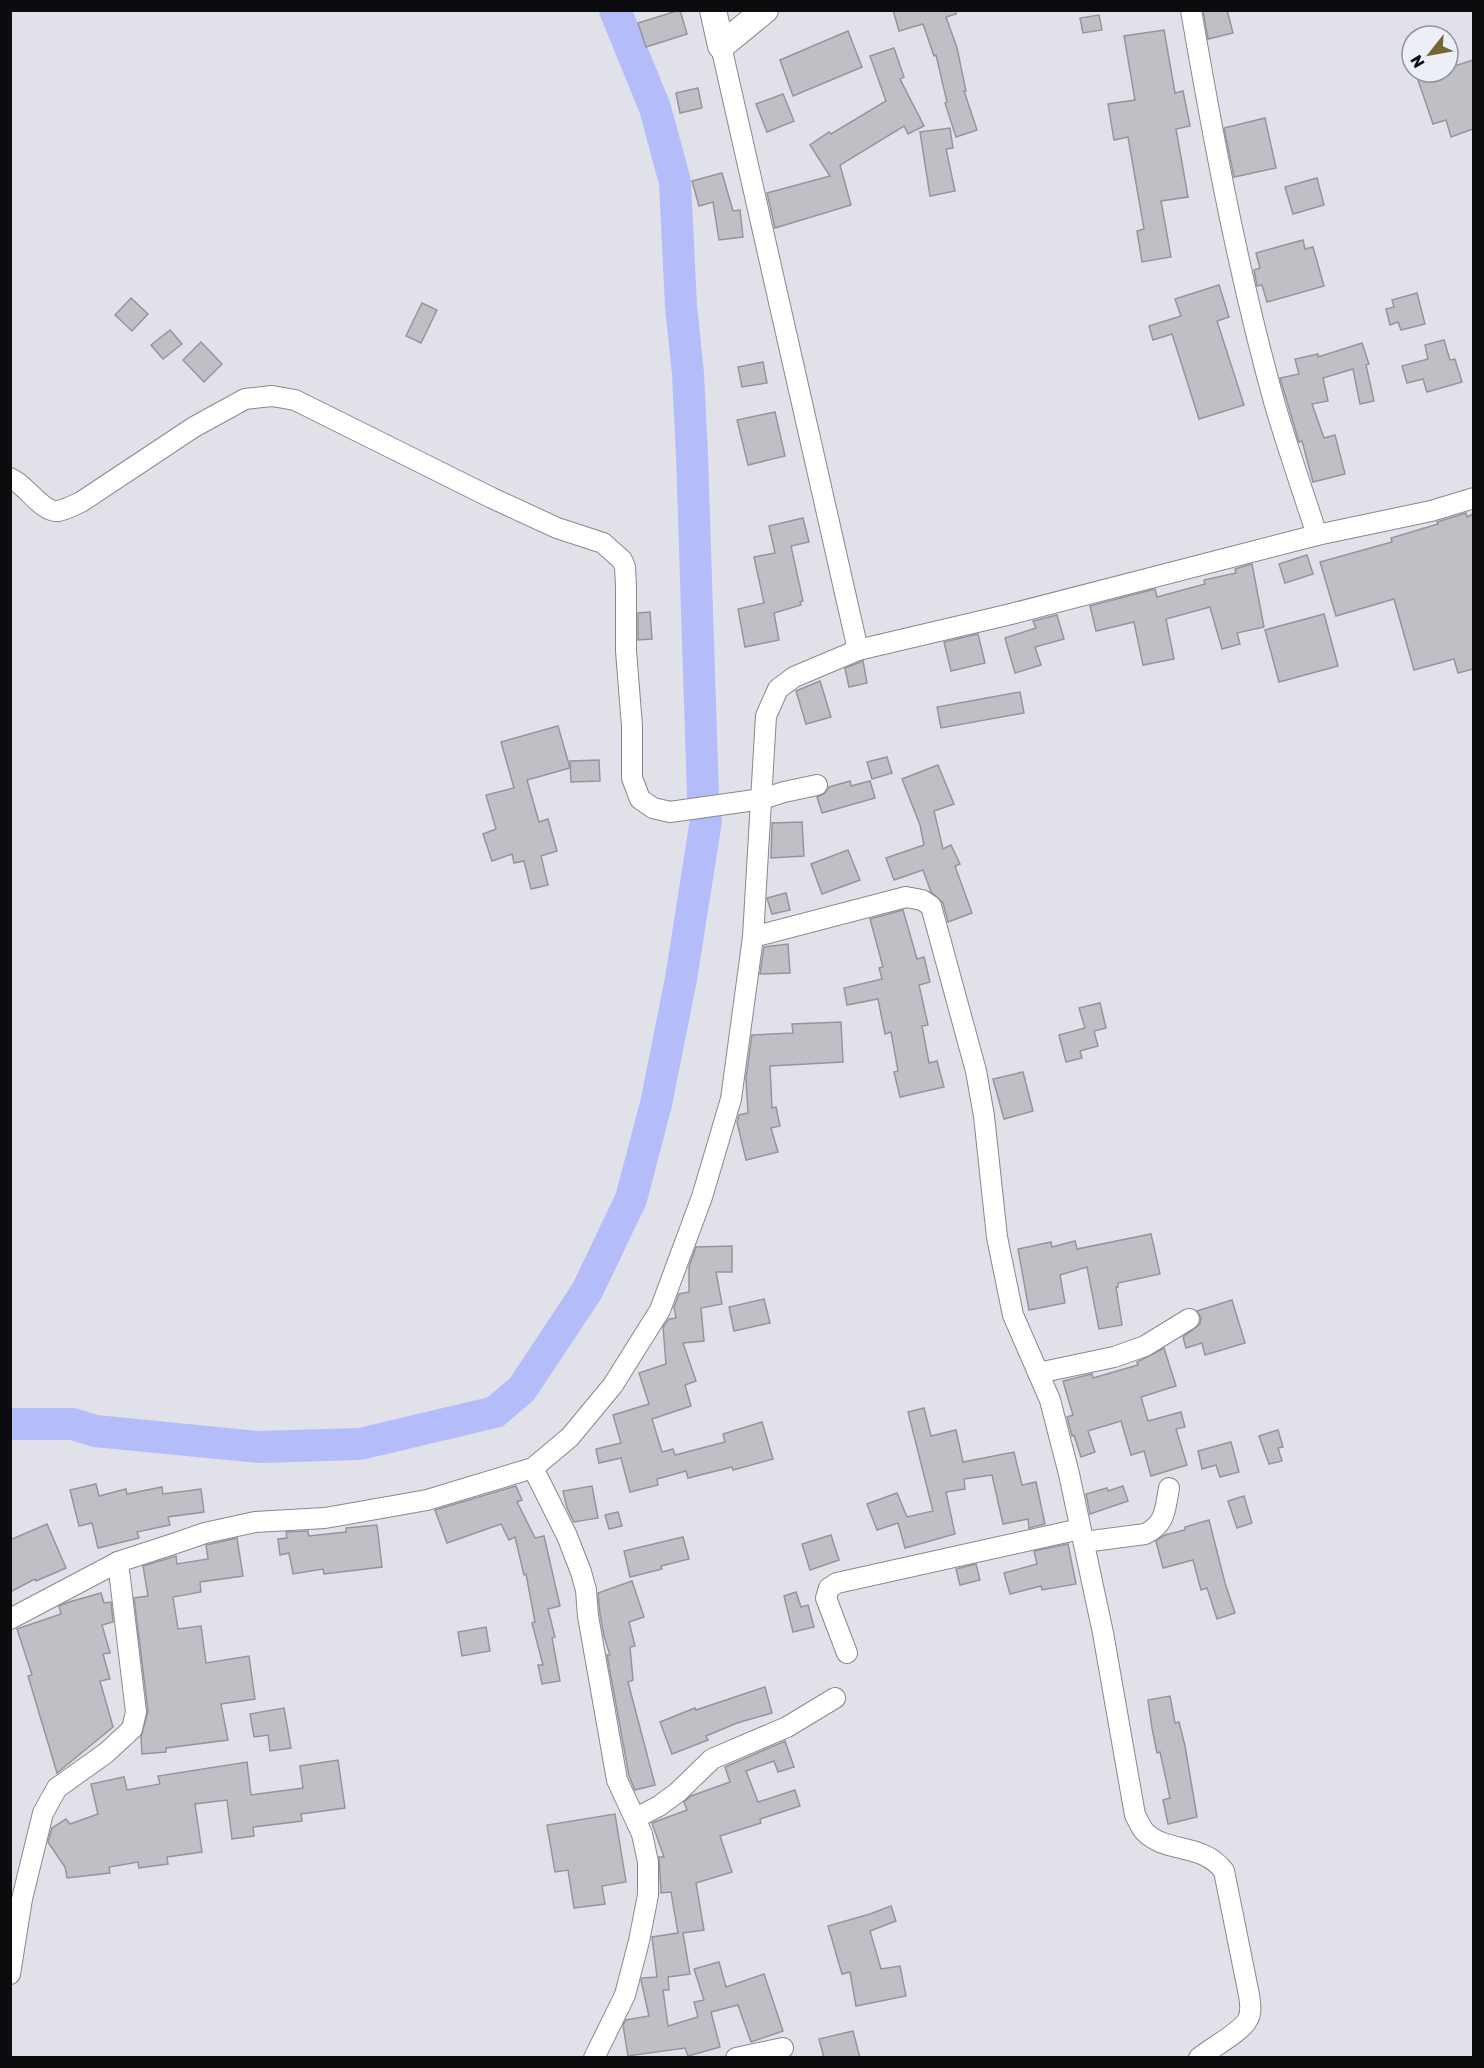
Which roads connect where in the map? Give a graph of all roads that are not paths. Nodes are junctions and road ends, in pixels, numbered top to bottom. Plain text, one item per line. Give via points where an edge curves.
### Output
1 (713, 10) edge
2 (765, 10) edge
3 (1191, 10) edge
4 (721, 46) junction
5 (10, 478) edge
6 (1473, 498) edge
7 (1317, 535) junction
8 (858, 650) junction
9 (817, 785) dead end
10 (762, 799) junction
11 (753, 938) junction
12 (1188, 1319) dead end
13 (1038, 1373) junction
14 (533, 1468) junction
15 (1169, 1488) dead end
16 (1082, 1535) junction
17 (118, 1562) junction
18 (10, 1619) edge
19 (847, 1653) dead end
20 (835, 1698) dead end
21 (636, 1818) junction
22 (10, 1974) edge
23 (783, 2048) dead end
24 (594, 2058) edge
25 (736, 2058) edge
26 (1199, 2058) edge

1 - 4 main road
2 - 4 main road
3 - 7 street via 1245,285 1275,406
4 - 8 street
5 - 10 street via 22,484 47,509 60,511 81,502 194,427 245,399 272,396 295,400 492,498 557,528 603,543 615,553 625,567 632,778 640,800 669,812
6 - 7 street
7 - 8 street
8 - 10 street via 794,677 777,689 766,716
9 - 10 street
10 - 11 street
11 - 13 street via 906,897 931,906 976,1071 997,1237 1013,1315
11 - 14 street via 732,1099 702,1197 660,1310 613,1385 570,1437
12 - 13 street via 1145,1346 1114,1357
13 - 16 street via 1056,1417
14 - 17 street via 388,1508 325,1518 255,1522 205,1533
14 - 21 street via 567,1536 586,1590 617,1780
15 - 16 street via 1163,1518 1152,1531
16 - 19 street via 837,1583 829,1588 826,1598
16 - 26 street via 1135,1815 1144,1831 1153,1837 1206,1855 1224,1872 1251,2009 1248,2020 1237,2031
17 - 18 street
17 - 22 street via 136,1712 132,1729 57,1788 48,1802 22,1899
20 - 21 street via 786,1727 712,1759 678,1792
21 - 24 street via 648,1862 645,1916 625,1995
23 - 25 street

